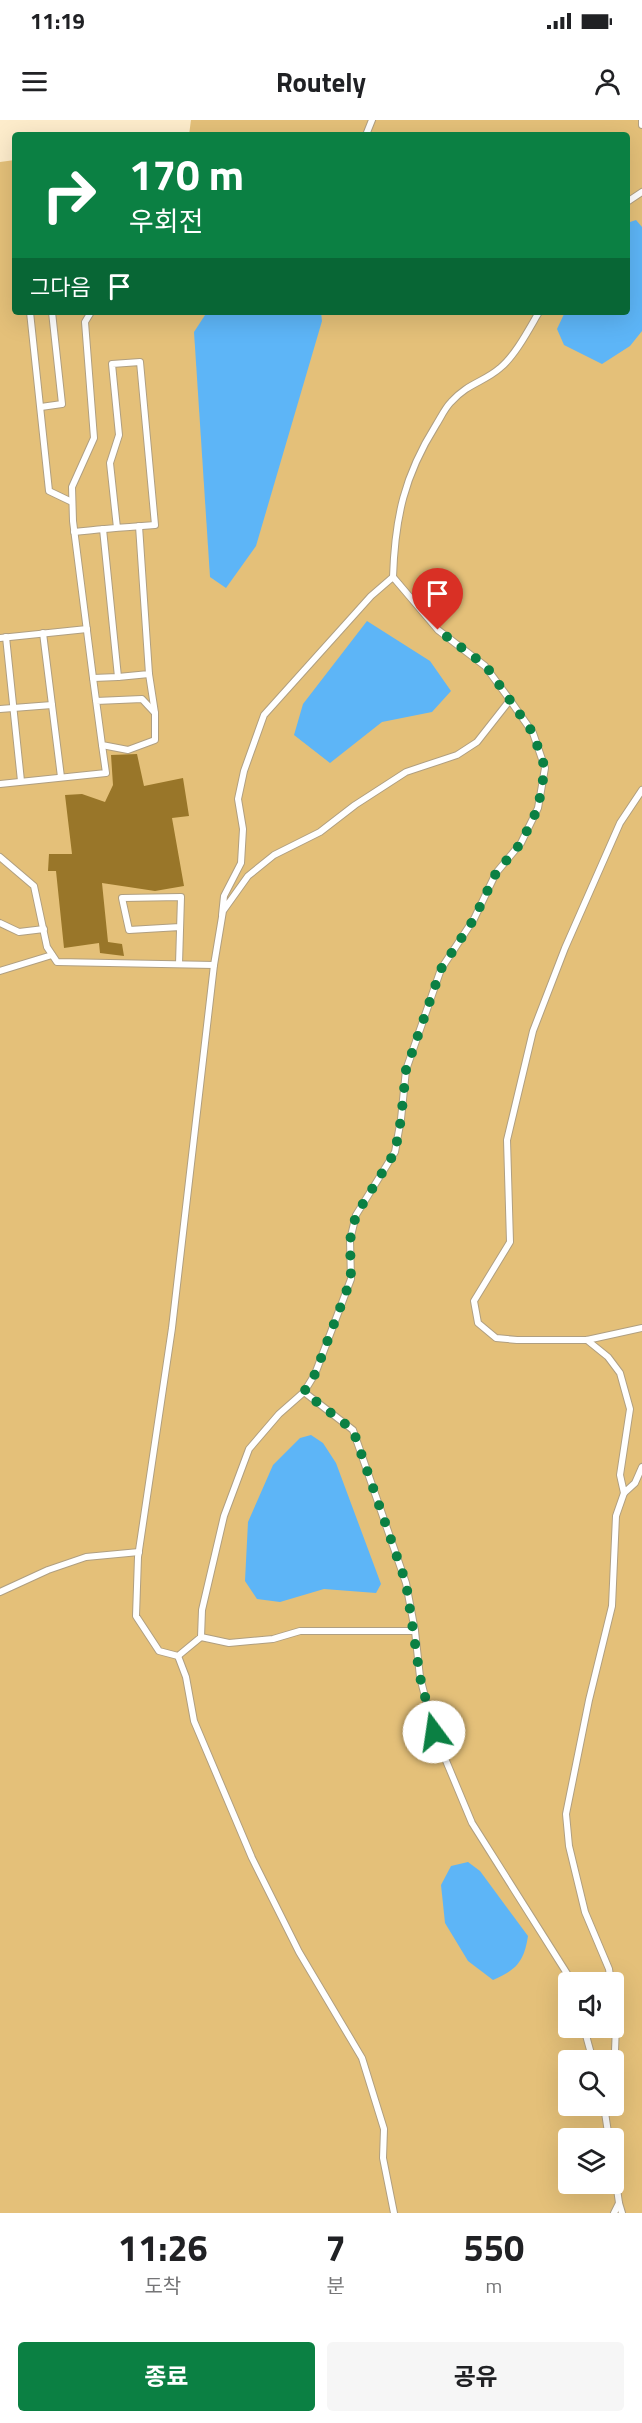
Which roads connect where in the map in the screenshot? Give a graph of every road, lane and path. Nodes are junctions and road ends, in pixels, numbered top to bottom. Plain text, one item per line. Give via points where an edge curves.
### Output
1 (642, 120) edge
2 (642, 125) edge
3 (30, 315) edge
4 (52, 315) edge
5 (89, 315) edge
6 (537, 315) edge
7 (41, 407) junction
8 (72, 502) junction
9 (139, 526) junction
10 (117, 528) junction
11 (103, 529) junction
12 (74, 532) junction
13 (393, 577) junction
14 (87, 629) junction
15 (44, 633) junction
16 (3, 638) edge
17 (149, 674) junction
18 (118, 677) junction
19 (93, 678) junction
20 (510, 700) junction
21 (96, 701) junction
22 (52, 705) junction
23 (14, 708) junction
24 (0, 709) edge
25 (155, 713) junction
26 (102, 744) junction
27 (61, 777) junction
28 (21, 781) junction
29 (0, 783) edge
30 (642, 790) edge
31 (0, 857) edge
32 (222, 915) junction
33 (0, 923) edge
34 (180, 927) junction
35 (44, 929) junction
36 (52, 955) junction
37 (179, 964) junction
38 (214, 965) junction
39 (0, 971) edge
40 (642, 1329) edge
41 (587, 1340) junction
42 (304, 1392) junction
43 (642, 1467) edge
44 (624, 1493) junction
45 (139, 1552) junction
46 (0, 1592) edge
47 (414, 1631) junction
48 (201, 1637) junction
49 (178, 1656) junction
50 (566, 1972) edge
51 (609, 1972) edge
52 (618, 2194) edge
53 (619, 2203) junction
54 (394, 2213) edge
55 (614, 2213) edge
56 (622, 2213) edge

1 - 2 lane
3 - 7 lane
4 - 7 lane via 62,404
5 - 8 lane via 85,322 94,438 72,487
6 - 13 lane via 500,368 469,385 450,403 428,439 405,485 394,543
7 - 8 lane via 49,491
8 - 12 lane
9 - 10 lane
9 - 10 lane via 155,525 140,362 112,364 118,435 110,463
9 - 17 lane
10 - 11 lane
11 - 12 lane
11 - 18 lane
12 - 14 lane
13 - 20 lane via 438,630 486,666
13 - 32 lane via 264,715 238,799 243,829 241,863 224,896
14 - 15 lane
14 - 19 lane
15 - 16 lane
15 - 22 lane
16 - 23 lane
17 - 18 lane
17 - 25 lane
18 - 19 lane
19 - 21 lane
20 - 32 lane via 471,746 457,755 406,772 320,832 274,855 248,876
20 - 42 lane via 533,733 545,768 538,808 521,843 496,873 474,919 441,969 406,1070 395,1152 356,1215 350,1240 351,1279 315,1374
21 - 25 lane via 142,699
21 - 26 lane
22 - 23 lane
22 - 27 lane
23 - 24 lane
23 - 28 lane
25 - 26 lane via 155,740 128,750
26 - 27 lane via 106,773
27 - 28 lane
28 - 29 lane
30 - 41 lane via 620,823 533,1031 507,1140 510,1242 474,1301 477,1323 496,1338
31 - 35 lane via 34,886
32 - 38 lane
33 - 35 lane via 19,932
34 - 34 lane via 181,897 122,898 129,930
34 - 37 lane
35 - 36 lane
36 - 37 lane via 57,962
36 - 39 lane
37 - 38 lane
38 - 45 lane via 172,1328
40 - 41 lane
41 - 44 lane via 608,1356 620,1373 630,1409 620,1475
42 - 47 lane via 353,1430 406,1583
42 - 48 lane via 279,1413 249,1449 224,1516 202,1610
43 - 44 lane via 635,1484
44 - 51 lane via 616,1516 612,1606 566,1814 569,1846 585,1912
45 - 46 lane via 86,1557
45 - 49 lane via 136,1616 159,1650
47 - 48 lane via 300,1631 273,1639 229,1643
47 - 50 lane via 420,1677 434,1732 472,1823
48 - 49 lane
49 - 54 lane via 194,1721 252,1857 300,1952 362,2058 384,2129 383,2158
52 - 53 lane
53 - 55 lane
53 - 56 lane

